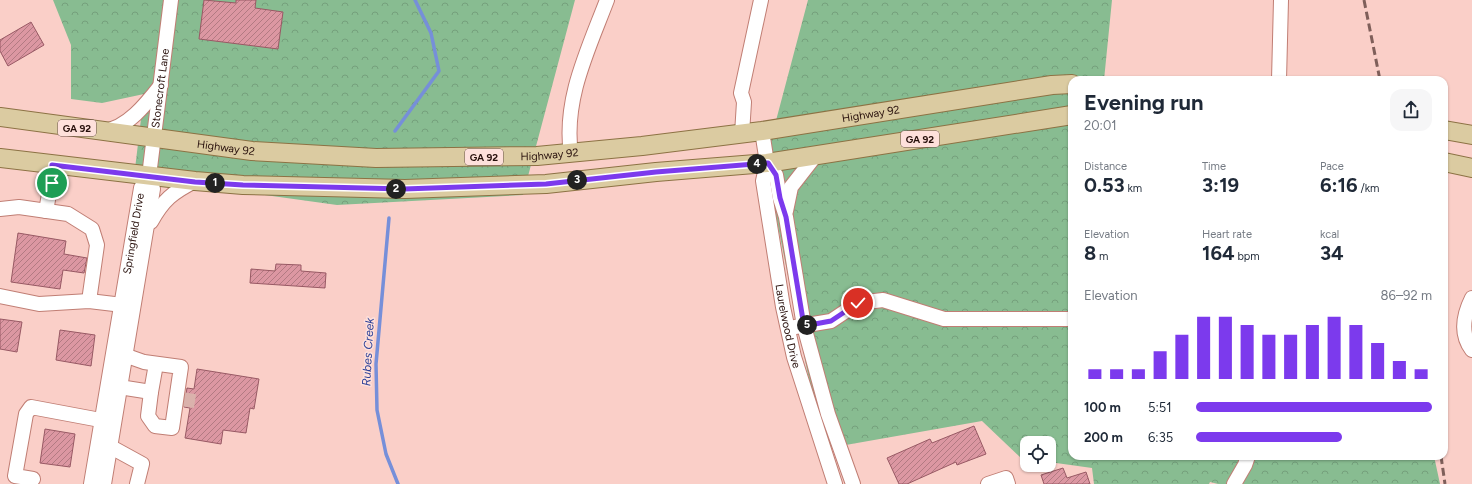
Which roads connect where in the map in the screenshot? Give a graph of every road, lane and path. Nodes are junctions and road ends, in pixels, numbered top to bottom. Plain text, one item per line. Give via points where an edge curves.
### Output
1 (171, 0) edge
2 (607, 0) edge
3 (761, 0) edge
4 (1281, 0) edge
5 (1279, 76) edge
6 (1068, 84) edge
7 (161, 86) junction
8 (1068, 116) edge
9 (0, 117) edge
10 (101, 131) junction
11 (762, 131) junction
12 (1448, 131) edge
13 (742, 134) junction
14 (1472, 135) edge
15 (155, 138) junction
16 (571, 154) junction
17 (816, 155) junction
18 (0, 158) edge
19 (768, 163) junction
20 (1448, 163) edge
21 (52, 165) junction
22 (1472, 168) edge
23 (149, 176) junction
24 (195, 182) junction
25 (0, 209) edge
26 (46, 211) junction
27 (786, 217) junction
28 (147, 230) junction
29 (0, 296) edge
30 (1472, 298) edge
31 (89, 301) junction
32 (129, 305) junction
33 (1068, 319) edge
34 (804, 326) junction
35 (788, 328) junction
36 (1472, 350) edge
37 (127, 356) junction
38 (156, 364) junction
39 (180, 373) junction
40 (115, 386) junction
41 (190, 388) tunnel mouth
42 (151, 392) junction
43 (187, 407) dead end
44 (174, 416) junction
45 (109, 421) junction
46 (111, 447) junction
47 (1247, 460) edge
48 (33, 479) dead end
49 (91, 484) edge
50 (104, 484) edge
51 (137, 484) edge
52 (835, 484) edge
53 (853, 484) edge
54 (988, 484) edge
55 (1008, 484) edge
56 (1234, 484) edge

1 - 7 street, Stonecroft Lane
2 - 16 street via 577,81 569,118
3 - 13 street via 741,93 744,102
4 - 5 street
6 - 11 main road, Highway 92 / GA 92
7 - 10 street via 132,116 116,128
7 - 15 street, Stonecroft Lane
8 - 17 main road, GA 92
9 - 10 main road, Highway 92 / GA 92
10 - 15 main road, Highway 92 / GA 92
11 - 13 main road, Highway 92 / GA 92
11 - 19 street, Laurelwood Drive
12 - 14 main road
13 - 16 main road, Highway 92 / GA 92
15 - 16 main road, Highway 92 / GA 92 via 252,150 376,158
15 - 23 street, Stonecroft Lane
17 - 19 main road, GA 92
17 - 27 street, Laurelwood Drive via 791,186
18 - 21 main road, GA 92
19 - 24 main road, GA 92 via 546,184 404,189
19 - 27 street, Laurelwood Drive via 776,175
19 - 35 street, Laurelwood Drive via 763,181
20 - 22 main road
21 - 23 main road, GA 92
21 - 26 street via 52,183
23 - 24 main road, GA 92
23 - 28 street, Springfield Drive via 153,189
23 - 32 street, Springfield Drive via 141,188
24 - 28 street via 171,194
25 - 26 street via 19,207
26 - 31 street via 68,214 92,229 97,245
27 - 34 street, Laurelwood Drive
28 - 32 street, Springfield Drive
29 - 31 street via 38,304
30 - 36 street via 1465,312 1464,334
31 - 32 street
32 - 37 street, Springfield Drive
32 - 40 street, Springfield Drive
33 - 34 street via 944,319 883,300 858,303 831,321
34 - 35 street
34 - 53 street, Laurelwood Drive via 828,414
35 - 52 street, Laurelwood Drive via 803,388
37 - 38 street
37 - 40 street, Springfield Drive
38 - 39 street via 181,367
38 - 42 street
39 - 41 street
39 - 44 street
40 - 42 street
40 - 45 street, Springfield Drive
42 - 44 street via 148,416 155,426 172,428
43 - 44 street
45 - 46 street, Springfield Drive
45 - 48 street via 31,407 26,414 15,476
45 - 49 street, Springfield Drive
46 - 50 street, Springfield Drive
46 - 51 street via 142,464
47 - 56 street
54 - 55 street via 1006,478

